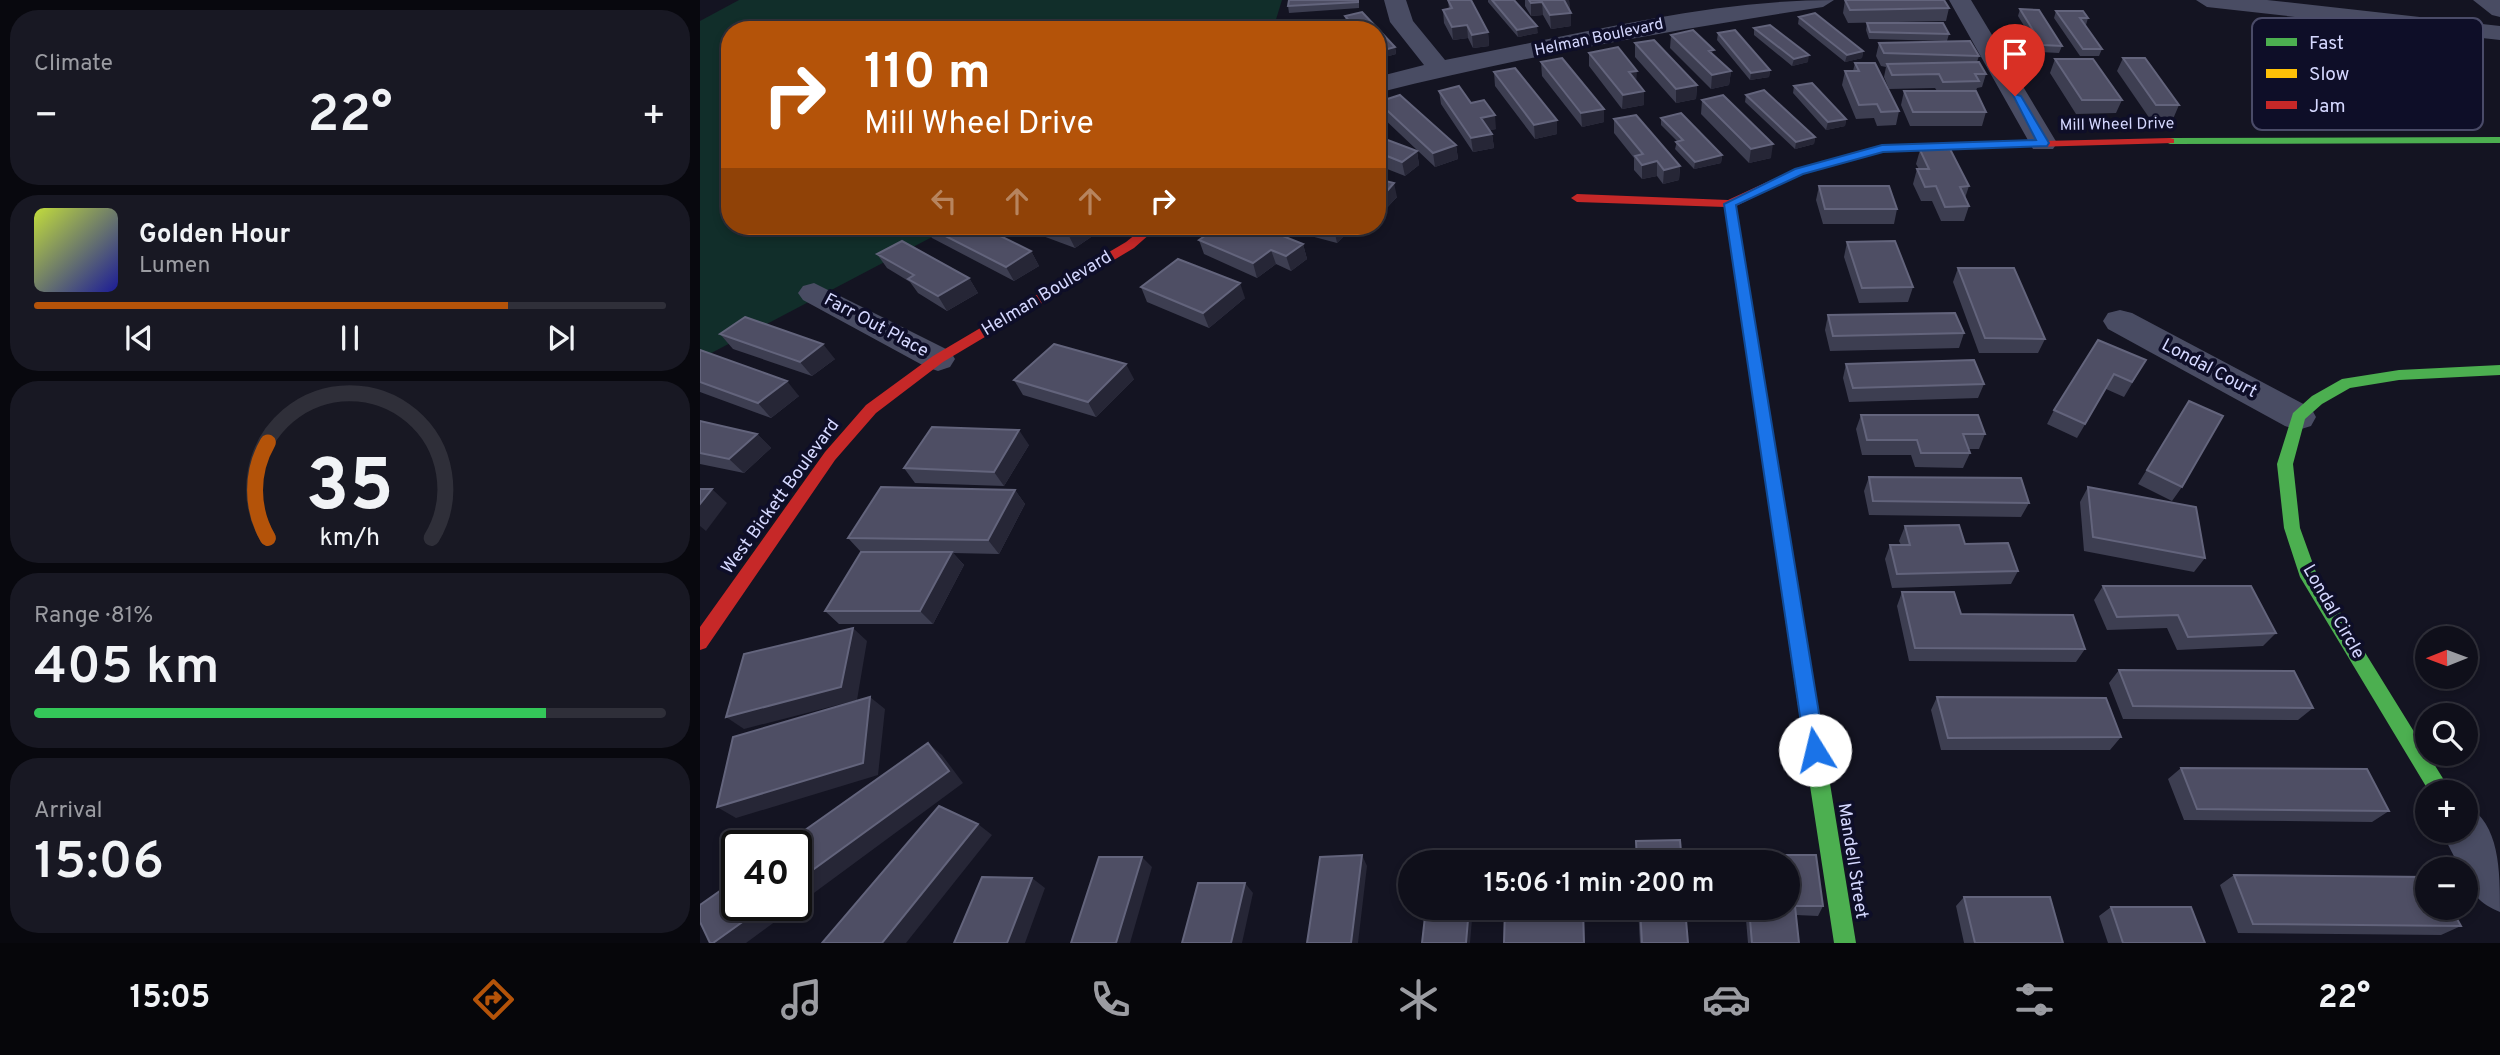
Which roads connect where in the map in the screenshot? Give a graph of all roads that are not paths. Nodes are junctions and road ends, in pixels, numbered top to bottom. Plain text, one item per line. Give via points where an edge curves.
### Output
1 (1395, 0) edge
2 (1823, 0) edge
3 (1960, 0) edge
4 (2207, 0) edge
5 (2232, 0) edge
6 (2484, 0) edge
7 (1724, 7) edge
8 (2500, 10) edge
9 (2378, 18) edge
10 (1439, 69) junction
11 (1386, 83) edge
12 (2500, 140) edge
13 (2043, 143) junction
14 (1577, 198) dead end
15 (1730, 204) junction
16 (1142, 235) edge
17 (814, 293) dead end
18 (2120, 321) dead end
19 (937, 359) junction
20 (2500, 370) edge
21 (2298, 416) junction
22 (700, 642) edge
23 (2434, 780) edge
24 (2474, 843) edge
25 (2500, 886) edge
26 (1845, 943) edge

1 - 10 street via 1402,22
2 - 7 street, Helman Boulevard
3 - 13 street
4 - 5 street
5 - 9 street
6 - 8 street
7 - 10 street, Helman Boulevard
10 - 11 street, Helman Boulevard
12 - 13 street, Mill Wheel Drive
13 - 15 street, Mill Wheel Drive via 1882,148 1799,171
14 - 15 street, Mill Wheel Drive
15 - 26 street, Mandell Street
16 - 19 street, Helman Boulevard
17 - 19 street, Farr Out Place
18 - 21 street, Londal Court
19 - 22 street, West Bickett Boulevard via 871,409 830,456
20 - 21 street via 2399,375 2347,383
21 - 23 street, Londal Circle via 2285,464 2287,499 2309,576
24 - 25 street

